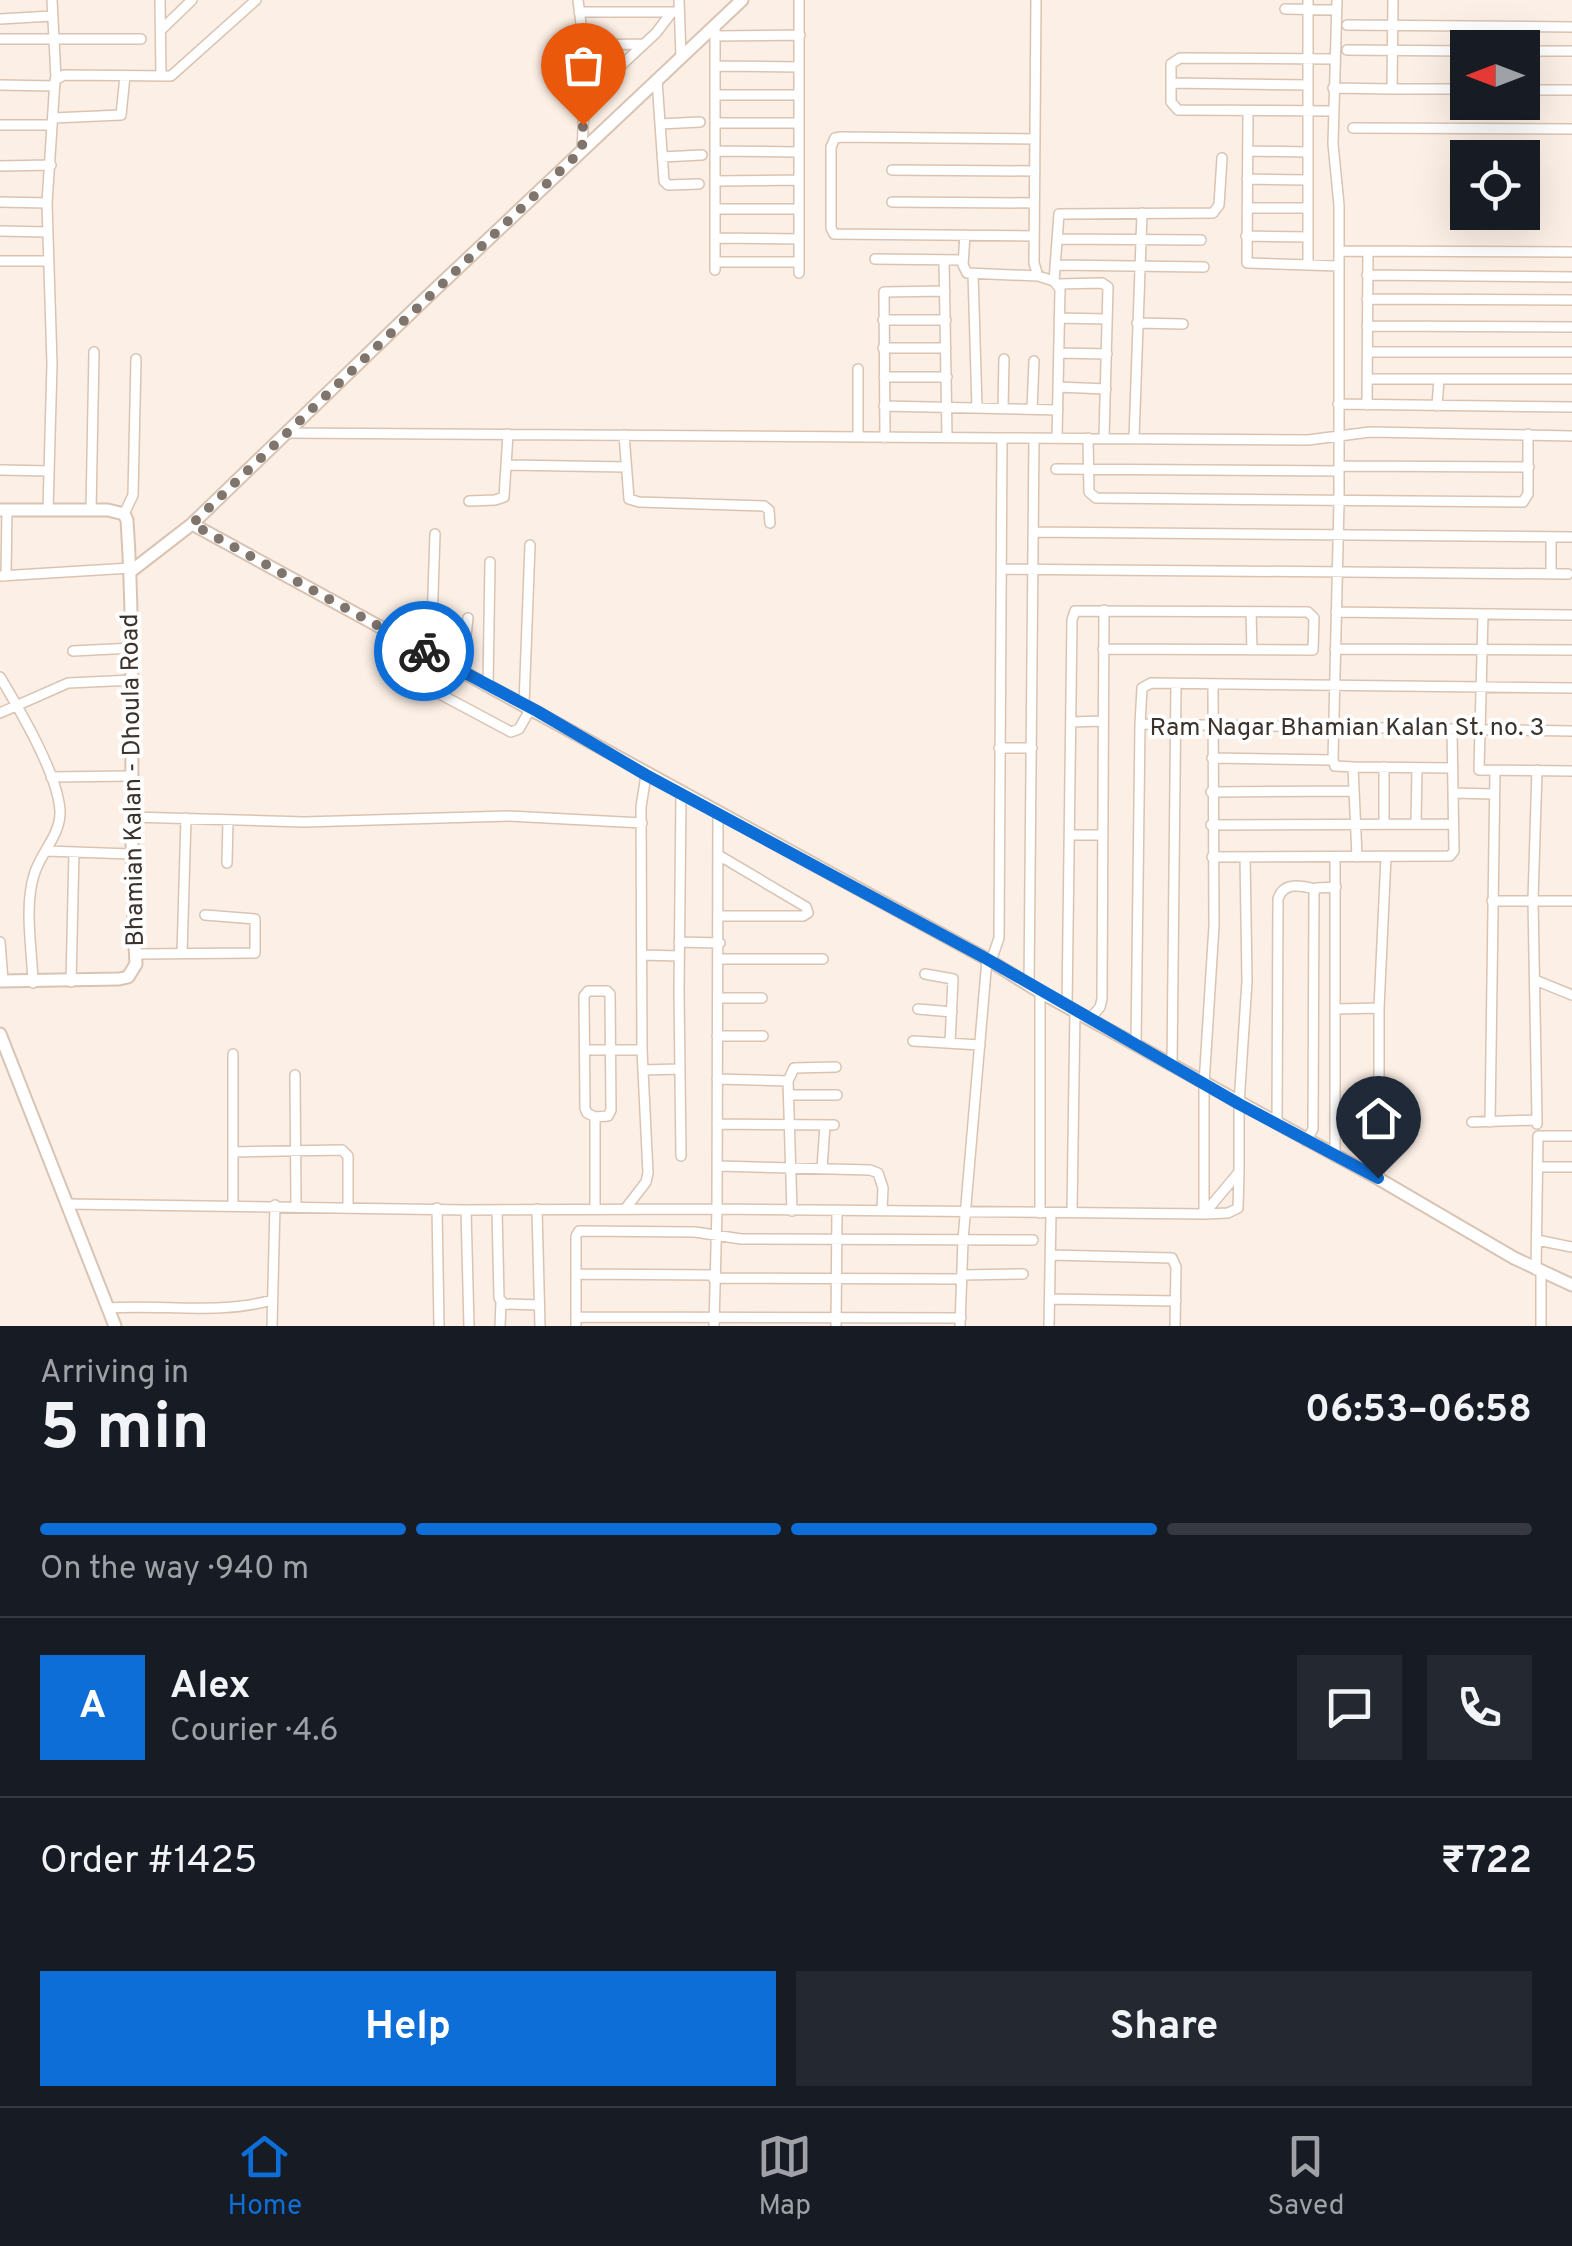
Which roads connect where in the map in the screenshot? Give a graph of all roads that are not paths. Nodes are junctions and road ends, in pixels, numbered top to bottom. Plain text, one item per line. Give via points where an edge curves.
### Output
1 (52, 0) edge
2 (160, 0) edge
3 (192, 0) edge
4 (256, 0) edge
5 (679, 0) edge
6 (742, 0) edge
7 (799, 0) edge
8 (1036, 0) edge
9 (1394, 0) edge
10 (1308, 5) edge
11 (1336, 5) edge
12 (579, 6) edge
13 (1285, 10) dead end
14 (676, 12) junction
15 (52, 16) junction
16 (0, 19) edge
17 (1347, 25) dead end
18 (1392, 26) junction
19 (1572, 26) edge
20 (160, 30) junction
21 (715, 31) junction
22 (800, 35) junction
23 (141, 39) dead end
24 (0, 40) edge
25 (53, 40) junction
26 (644, 44) junction
27 (582, 45) junction
28 (1347, 50) dead end
29 (1392, 50) junction
30 (1450, 51) edge
31 (1540, 51) edge
32 (1572, 51) edge
33 (681, 58) junction
34 (1307, 59) junction
35 (1334, 59) junction
36 (716, 66) junction
37 (800, 67) junction
38 (125, 76) junction
39 (160, 76) junction
40 (657, 80) junction
41 (54, 83) junction
42 (1171, 83) junction
43 (0, 85) edge
44 (1307, 85) junction
45 (1334, 88) junction
46 (1392, 88) junction
47 (1450, 89) edge
48 (1540, 90) edge
49 (1572, 90) edge
50 (716, 95) junction
51 (800, 95) junction
52 (584, 100) junction
53 (1248, 110) junction
54 (1307, 111) junction
55 (1333, 111) junction
56 (53, 122) junction
57 (700, 122) dead end
58 (716, 123) junction
59 (800, 123) junction
60 (660, 124) junction
61 (0, 126) edge
62 (1353, 128) dead end
63 (1572, 130) edge
64 (1035, 138) junction
65 (582, 150) junction
66 (716, 151) junction
67 (1248, 151) junction
68 (799, 152) junction
69 (1307, 152) junction
70 (702, 155) dead end
71 (662, 156) junction
72 (1222, 158) dead end
73 (51, 165) junction
74 (0, 166) edge
75 (892, 170) dead end
76 (1034, 170) junction
77 (799, 180) junction
78 (1247, 180) junction
79 (1307, 180) junction
80 (716, 181) junction
81 (699, 184) dead end
82 (0, 202) edge
83 (892, 202) dead end
84 (47, 203) junction
85 (1034, 203) junction
86 (1247, 208) junction
87 (1307, 208) junction
88 (715, 209) junction
89 (799, 209) junction
90 (1142, 214) junction
91 (0, 232) edge
92 (48, 232) junction
93 (965, 235) junction
94 (1034, 236) junction
95 (1246, 236) junction
96 (1308, 237) junction
97 (715, 238) junction
98 (799, 239) junction
99 (1057, 239) junction
100 (1142, 240) junction
101 (1202, 240) dead end
102 (1339, 251) junction
103 (1368, 252) junction
104 (1572, 252) edge
105 (875, 259) dead end
106 (0, 260) edge
107 (944, 260) junction
108 (963, 260) junction
109 (47, 261) junction
110 (799, 262) junction
111 (1058, 265) junction
112 (1140, 266) junction
113 (1308, 266) junction
114 (1339, 266) junction
115 (1204, 268) dead end
116 (973, 273) junction
117 (799, 274) dead end
118 (1367, 275) junction
119 (1038, 276) junction
120 (1572, 277) edge
121 (1056, 282) junction
122 (945, 291) junction
123 (1367, 299) junction
124 (1572, 300) edge
125 (1059, 318) junction
126 (1108, 318) junction
127 (883, 320) junction
128 (946, 320) junction
129 (1136, 323) junction
130 (1183, 324) dead end
131 (1368, 326) junction
132 (1572, 327) edge
133 (884, 348) junction
134 (946, 348) junction
135 (94, 352) dead end
136 (1059, 352) junction
137 (1368, 352) junction
138 (1572, 352) edge
139 (1106, 354) junction
140 (136, 359) dead end
141 (1004, 360) dead end
142 (1034, 360) dead end
143 (858, 368) dead end
144 (884, 377) junction
145 (947, 377) junction
146 (1572, 378) edge
147 (1368, 379) junction
148 (1440, 379) junction
149 (1058, 388) junction
150 (1106, 389) junction
151 (1338, 404) junction
152 (1367, 405) junction
153 (884, 406) junction
154 (1437, 406) junction
155 (947, 407) junction
156 (1572, 407) edge
157 (977, 408) junction
158 (1003, 409) junction
159 (1032, 409) junction
160 (1058, 410) junction
161 (286, 433) junction
162 (508, 434) junction
163 (1528, 434) junction
164 (624, 436) junction
165 (1572, 436) edge
166 (1338, 437) junction
167 (858, 438) junction
168 (885, 438) junction
169 (947, 438) junction
170 (1002, 438) junction
171 (1034, 438) junction
172 (1057, 438) junction
173 (1088, 438) junction
174 (1104, 438) junction
175 (1134, 440) junction
176 (506, 465) junction
177 (626, 467) junction
178 (1529, 467) junction
179 (1056, 469) dead end
180 (1339, 469) junction
181 (1, 470) edge
182 (1089, 470) junction
183 (49, 471) junction
184 (469, 501) dead end
185 (1339, 502) junction
186 (3, 510) edge
187 (48, 510) junction
188 (91, 510) junction
189 (124, 514) junction
190 (770, 523) dead end
191 (192, 524) junction
192 (1034, 532) junction
193 (434, 534) dead end
194 (1339, 536) junction
195 (1550, 536) junction
196 (1572, 537) edge
197 (530, 545) dead end
198 (490, 562) dead end
199 (1001, 569) junction
200 (130, 570) junction
201 (1034, 570) junction
202 (1337, 572) junction
203 (1551, 574) junction
204 (1568, 574) dead end
205 (3, 576) edge
206 (1104, 610) junction
207 (1251, 612) junction
208 (1336, 612) junction
209 (1483, 615) junction
210 (1572, 615) edge
211 (468, 618) dead end
212 (132, 648) junction
213 (1335, 648) junction
214 (1104, 649) junction
215 (1252, 650) junction
216 (1482, 650) junction
217 (1572, 650) edge
218 (74, 651) dead end
219 (435, 657) junction
220 (462, 672) junction
221 (0, 677) edge
222 (133, 680) junction
223 (1176, 684) junction
224 (1213, 685) junction
225 (488, 686) junction
226 (1334, 686) junction
227 (1482, 687) junction
228 (1572, 688) edge
229 (16, 704) junction
230 (528, 706) junction
231 (0, 713) edge
232 (1071, 722) junction
233 (1102, 722) junction
234 (1140, 724) junction
235 (1176, 724) junction
236 (1212, 725) junction
237 (1334, 728) junction
238 (1452, 730) junction
239 (1481, 730) junction
240 (1572, 730) edge
241 (1000, 748) junction
242 (1032, 748) junction
243 (1212, 758) junction
244 (1333, 760) junction
245 (1353, 767) junction
246 (1384, 767) junction
247 (1418, 768) junction
248 (1453, 768) junction
249 (1538, 770) junction
250 (1495, 771) junction
251 (1572, 771) edge
252 (646, 775) junction
253 (131, 776) junction
254 (51, 777) junction
255 (1354, 791) junction
256 (1211, 792) junction
257 (681, 794) junction
258 (1453, 794) junction
259 (1493, 794) junction
260 (718, 814) junction
261 (130, 817) junction
262 (186, 818) junction
263 (228, 820) junction
264 (642, 823) junction
265 (1384, 823) junction
266 (1416, 823) junction
267 (1355, 824) junction
268 (1454, 824) junction
269 (1211, 825) junction
270 (1070, 835) junction
271 (1102, 836) junction
272 (47, 851) junction
273 (74, 852) junction
274 (130, 854) junction
275 (720, 856) junction
276 (1336, 856) junction
277 (1386, 856) junction
278 (1245, 857) junction
279 (1357, 857) junction
280 (1212, 858) junction
281 (227, 863) dead end
282 (1336, 887) junction
283 (1315, 888) junction
284 (1534, 900) junction
285 (1492, 901) junction
286 (1572, 901) edge
287 (206, 914) dead end
288 (719, 916) junction
289 (0, 942) edge
290 (679, 942) junction
291 (720, 943) junction
292 (136, 954) junction
293 (182, 954) junction
294 (642, 955) junction
295 (679, 956) junction
296 (1314, 956) junction
297 (1336, 957) junction
298 (720, 958) junction
299 (823, 958) dead end
300 (989, 960) junction
301 (925, 974) dead end
302 (1535, 980) junction
303 (2, 981) edge
304 (71, 982) junction
305 (32, 983) junction
306 (1035, 989) junction
307 (1572, 995) edge
308 (718, 998) junction
309 (762, 998) dead end
310 (1336, 1008) junction
311 (1380, 1008) junction
312 (918, 1009) dead end
313 (1071, 1009) junction
314 (952, 1012) junction
315 (1090, 1019) junction
316 (0, 1034) edge
317 (717, 1036) junction
318 (763, 1036) dead end
319 (913, 1041) dead end
320 (950, 1043) junction
321 (1136, 1045) junction
322 (980, 1046) junction
323 (585, 1050) junction
324 (611, 1050) junction
325 (642, 1050) junction
326 (233, 1054) dead end
327 (1172, 1066) junction
328 (836, 1068) dead end
329 (680, 1069) junction
330 (643, 1070) junction
331 (295, 1074) dead end
332 (717, 1080) junction
333 (788, 1081) junction
334 (1204, 1084) junction
335 (790, 1095) junction
336 (837, 1095) dead end
337 (1239, 1104) junction
338 (1313, 1107) junction
339 (1336, 1108) junction
340 (595, 1116) junction
341 (1537, 1120) junction
342 (1472, 1122) dead end
343 (1490, 1122) junction
344 (718, 1124) junction
345 (1277, 1124) junction
346 (789, 1125) junction
347 (1538, 1136) junction
348 (1572, 1136) edge
349 (1306, 1141) junction
350 (296, 1150) junction
351 (233, 1152) junction
352 (681, 1156) dead end
353 (1335, 1156) junction
354 (718, 1166) junction
355 (790, 1167) junction
356 (1572, 1167) edge
357 (822, 1168) junction
358 (1538, 1168) junction
359 (1239, 1172) junction
360 (1378, 1178) junction
361 (67, 1204) junction
362 (232, 1204) junction
363 (275, 1204) junction
364 (296, 1205) junction
365 (348, 1206) junction
366 (595, 1207) junction
367 (437, 1208) junction
368 (626, 1208) junction
369 (537, 1209) junction
370 (717, 1209) junction
371 (466, 1210) junction
372 (497, 1210) junction
373 (792, 1210) junction
374 (837, 1210) junction
375 (882, 1210) junction
376 (1072, 1212) junction
377 (966, 1213) junction
378 (1046, 1213) junction
379 (1204, 1214) junction
380 (716, 1237) junction
381 (837, 1240) junction
382 (964, 1240) junction
383 (1032, 1240) dead end
384 (1537, 1240) junction
385 (1572, 1247) edge
386 (1051, 1256) junction
387 (1539, 1270) junction
388 (576, 1274) junction
389 (1023, 1274) dead end
390 (714, 1276) junction
391 (961, 1276) junction
392 (836, 1280) junction
393 (1572, 1285) edge
394 (1050, 1299) junction
395 (272, 1300) junction
396 (1176, 1301) junction
397 (501, 1302) junction
398 (539, 1305) junction
399 (108, 1308) junction
400 (576, 1321) edge
401 (714, 1321) edge
402 (836, 1322) edge
403 (961, 1322) edge
404 (115, 1326) edge
405 (272, 1326) edge
406 (440, 1326) edge
407 (469, 1326) edge
408 (500, 1326) edge
409 (540, 1326) edge
410 (1049, 1326) edge
411 (1175, 1326) edge
412 (1542, 1326) edge

1 - 15 street
2 - 20 street
3 - 20 street
4 - 39 street via 178,73
5 - 14 street
6 - 21 street
7 - 22 street
8 - 64 street
9 - 18 street
10 - 11 street
10 - 13 street
10 - 34 street
11 - 35 street
12 - 14 street
12 - 27 street
14 - 26 street
14 - 33 street
15 - 16 street
15 - 25 street
17 - 18 street
18 - 19 street
18 - 29 street
20 - 39 street
21 - 22 street
21 - 33 street
21 - 36 street
22 - 37 street
23 - 25 street
24 - 25 street
25 - 41 street
26 - 27 street
26 - 52 street
27 - 52 street
28 - 29 street
29 - 30 street
29 - 46 street
31 - 32 street
33 - 40 street
34 - 35 street
34 - 42 street via 1176,58
34 - 44 street
35 - 45 street
36 - 37 street
36 - 50 street
37 - 51 street
38 - 39 street
38 - 41 street via 64,76
38 - 56 street via 121,115
40 - 60 street
40 - 65 street
41 - 43 street
41 - 56 street
42 - 44 street
42 - 53 street via 1174,109
44 - 54 street
45 - 46 street
45 - 55 street
46 - 47 street
48 - 49 street
50 - 51 street
50 - 58 street
51 - 59 street
52 - 65 street
53 - 54 street
53 - 67 street
54 - 55 street
54 - 69 street
55 - 102 street
56 - 61 street
56 - 73 street
57 - 60 street
58 - 59 street
58 - 66 street
59 - 68 street
60 - 71 street
62 - 63 street
64 - 76 street
64 - 93 street via 832,142 834,234
65 - 161 street
66 - 68 street
66 - 80 street
67 - 69 street
67 - 78 street
68 - 77 street
69 - 79 street
70 - 71 street
71 - 81 street via 665,184
72 - 90 street via 1213,213
73 - 74 street
73 - 84 street
75 - 76 street
76 - 85 street
77 - 80 street
77 - 89 street
78 - 79 street
78 - 86 street
79 - 87 street
80 - 88 street
82 - 84 street
83 - 85 street
84 - 92 street
85 - 94 street
86 - 87 street
86 - 95 street
87 - 96 street
88 - 89 street
88 - 97 street
89 - 98 street
90 - 99 street via 1064,213 1057,218
90 - 100 street
91 - 92 street
92 - 109 street
93 - 94 street
93 - 108 street
94 - 119 street
95 - 96 street
95 - 113 street via 1247,264
96 - 113 street
97 - 98 street
97 - 110 street via 715,266
98 - 110 street
99 - 100 street
99 - 111 street
100 - 101 street
100 - 112 street
102 - 103 street
102 - 114 street
103 - 104 street
103 - 118 street
105 - 107 street
106 - 109 street
107 - 108 street
107 - 122 street
108 - 116 street via 964,270
109 - 183 street
110 - 117 street
111 - 112 street
111 - 121 street
112 - 115 street
112 - 129 street
113 - 114 street
114 - 151 street
116 - 119 street
116 - 157 street
118 - 120 street
118 - 123 street
119 - 121 street
121 - 125 street
121 - 126 street via 1106,284
122 - 127 street via 884,292
122 - 128 street
123 - 124 street
123 - 131 street
125 - 126 street
125 - 136 street
126 - 139 street
127 - 128 street
127 - 133 street
128 - 134 street
129 - 130 street
129 - 175 street
131 - 132 street
131 - 137 street
133 - 134 street
133 - 144 street
134 - 145 street
135 - 188 street
136 - 139 street
136 - 149 street
137 - 138 street
137 - 147 street
139 - 150 street
140 - 189 street via 133,495
141 - 158 street
142 - 159 street
143 - 167 street
144 - 145 street
144 - 153 street
145 - 155 street
146 - 148 street
147 - 148 street
147 - 152 street
148 - 154 street
149 - 150 street
149 - 160 street
150 - 174 street
151 - 152 street
151 - 166 street
152 - 154 street
153 - 155 street
153 - 168 street
154 - 156 street
155 - 157 street
155 - 169 street
157 - 158 street
158 - 159 street
159 - 160 street
160 - 172 street
161 - 162 street
161 - 191 street
162 - 164 street
162 - 176 street
163 - 165 street
163 - 166 street
163 - 178 street
164 - 167 street
164 - 177 street
166 - 175 street
166 - 180 street
167 - 168 street
168 - 169 street
169 - 170 street
170 - 171 street
170 - 199 street
171 - 172 street
171 - 192 street
172 - 173 street
173 - 174 street
173 - 182 street
174 - 175 street
176 - 177 street
176 - 184 street via 504,497
177 - 190 street via 626,494 633,501 764,506
178 - 180 street
178 - 185 street via 1523,502
179 - 182 street
180 - 182 street
180 - 185 street
181 - 183 street
182 - 185 street via 1089,492 1096,498
183 - 187 street
185 - 194 street
186 - 187 street
186 - 205 street
187 - 188 street
188 - 189 street
189 - 200 street, Bhamian Kalan - Dhoula Road
191 - 200 street
191 - 219 street
192 - 194 street
192 - 201 street
193 - 219 street
194 - 195 street
194 - 202 street
195 - 196 street
195 - 203 street
197 - 230 street
198 - 225 street
199 - 201 street
199 - 241 street
200 - 205 street
200 - 212 street, Bhamian Kalan - Dhoula Road
201 - 202 street
201 - 242 street
202 - 203 street
202 - 208 street
203 - 204 street
206 - 207 street
206 - 214 street
206 - 232 street via 1072,614
207 - 215 street
207 - 215 street via 1311,613 1315,646
208 - 209 street
208 - 213 street
209 - 210 street
209 - 216 street
211 - 220 street
212 - 218 street
212 - 222 street, Bhamian Kalan - Dhoula Road
213 - 216 street
213 - 226 street
214 - 215 street
214 - 233 street
216 - 217 street
216 - 227 street
219 - 220 street
219 - 230 street via 438,693 511,732 519,729
220 - 225 street
221 - 229 street
222 - 229 street via 68,683
222 - 253 street, Bhamian Kalan - Dhoula Road
223 - 224 street
223 - 234 street via 1142,688
223 - 235 street
224 - 226 street
224 - 236 street
225 - 230 street
226 - 227 street
226 - 237 street
227 - 228 street
227 - 239 street
229 - 231 street
229 - 254 street
230 - 252 street
232 - 233 street
232 - 270 street
233 - 271 street
234 - 235 street, Ram Nagar Bhamian Kalan St. no. 3
234 - 321 street, Ram Nagar Bhamian Kalan St. no. 3
235 - 236 street, Ram Nagar Bhamian Kalan St. no. 3
235 - 327 street
236 - 237 street, Ram Nagar Bhamian Kalan St. no. 3
236 - 243 street
237 - 238 street, Ram Nagar Bhamian Kalan St. no. 3
237 - 244 street
238 - 239 street, Ram Nagar Bhamian Kalan St. no. 3
238 - 248 street
239 - 240 street, Ram Nagar Bhamian Kalan St. no. 3
239 - 250 street via 1479,770
241 - 242 street
241 - 300 street via 999,938
242 - 306 street
243 - 244 street
243 - 256 street
244 - 245 street via 1335,766
245 - 246 street
245 - 255 street
246 - 247 street
246 - 265 street
247 - 248 street
247 - 266 street
248 - 258 street
249 - 250 street
249 - 251 street
249 - 284 street
250 - 259 street
252 - 257 street
252 - 264 street
253 - 254 street
253 - 261 street, Bhamian Kalan - Dhoula Road
254 - 272 street via 60,810
255 - 256 street
255 - 267 street
256 - 269 street
257 - 260 street
257 - 290 street
258 - 259 street
258 - 268 street
259 - 285 street
260 - 275 street
260 - 300 street
261 - 262 street
261 - 274 street, Bhamian Kalan - Dhoula Road
262 - 263 street
262 - 293 street
263 - 264 street via 509,816
263 - 281 street
264 - 294 street
265 - 266 street
265 - 267 street
266 - 268 street
267 - 269 street
267 - 279 street
268 - 277 street via 1450,856
269 - 280 street
270 - 271 street
270 - 313 street
271 - 315 street via 1102,998
272 - 273 street
272 - 305 street via 31,887
273 - 274 street
273 - 304 street
274 - 292 street, Bhamian Kalan - Dhoula Road
275 - 288 street
275 - 288 street via 808,913
276 - 278 street
276 - 279 street
276 - 282 street
277 - 279 street
277 - 311 street
278 - 280 street
278 - 337 street via 1247,981
280 - 334 street via 1213,981
282 - 283 street
282 - 297 street
283 - 296 street
283 - 345 street via 1284,888 1278,900
284 - 285 street
284 - 286 street
284 - 302 street
285 - 343 street
287 - 293 street via 255,919 255,953
288 - 291 street
289 - 303 street
290 - 291 street
290 - 295 street
291 - 298 street
292 - 293 street
292 - 304 street, Bhamian Kalan - Dhoula Road via 128,977
294 - 295 street
294 - 325 street
295 - 329 street
296 - 297 street
296 - 338 street
297 - 310 street
298 - 299 street
298 - 308 street
300 - 306 street
300 - 322 street
301 - 314 street via 952,977
302 - 307 street
302 - 341 street
303 - 305 street, Bhamian Kalan - Dhoula Road
304 - 305 street, Bhamian Kalan - Dhoula Road
306 - 313 street
306 - 378 street
308 - 309 street
308 - 317 street
310 - 311 street
310 - 339 street
311 - 360 street
312 - 314 street
313 - 315 street
313 - 376 street
314 - 320 street
315 - 321 street
316 - 361 street
317 - 318 street
317 - 332 street
319 - 320 street
320 - 322 street
321 - 327 street
322 - 377 street
323 - 324 street
323 - 324 street via 588,991 610,994
323 - 340 street via 585,1108
324 - 325 street
324 - 340 street via 612,1110
325 - 330 street
326 - 351 street
327 - 334 street
328 - 333 street via 794,1068
329 - 330 street
329 - 352 street
330 - 368 street via 648,1173
331 - 350 street
332 - 333 street
332 - 344 street
333 - 335 street
334 - 337 street
334 - 379 street
335 - 336 street
335 - 346 street
337 - 345 street
337 - 359 street
338 - 339 street
338 - 349 street
339 - 353 street
340 - 366 street
341 - 343 street
341 - 347 street
342 - 343 street
344 - 346 street
344 - 354 street
345 - 349 street
346 - 355 street
346 - 357 street via 829,1125
347 - 348 street
347 - 358 street
349 - 353 street
350 - 351 street
350 - 364 street
350 - 365 street via 346,1152
351 - 362 street
353 - 360 street
354 - 355 street
354 - 370 street
355 - 357 street
355 - 373 street
356 - 358 street
357 - 375 street via 878,1173
358 - 384 street
359 - 379 street
359 - 379 street via 1238,1208
360 - 387 street
361 - 362 street
361 - 399 street
362 - 363 street
363 - 364 street
363 - 395 street
364 - 365 street
365 - 367 street
366 - 368 street
366 - 369 street
367 - 371 street
367 - 406 street
368 - 370 street
369 - 372 street
369 - 398 street
370 - 373 street
370 - 380 street
371 - 372 street
371 - 407 street
372 - 397 street
373 - 374 street
374 - 375 street
374 - 381 street
375 - 377 street
376 - 378 street
376 - 379 street
377 - 378 street
377 - 382 street
378 - 386 street
380 - 381 street
380 - 388 street via 579,1231
380 - 390 street
381 - 382 street
381 - 392 street
382 - 383 street
382 - 391 street
384 - 385 street
384 - 387 street
386 - 394 street
386 - 396 street via 1172,1258
387 - 393 street
387 - 412 street
388 - 390 street
388 - 400 street
389 - 391 street
390 - 392 street
390 - 401 street
391 - 392 street
391 - 403 street
392 - 402 street
394 - 396 street
394 - 410 street
395 - 399 street via 236,1307
395 - 405 street
396 - 411 street
397 - 398 street
397 - 408 street
398 - 409 street
399 - 404 street
400 - 401 street
401 - 402 street
402 - 403 street

